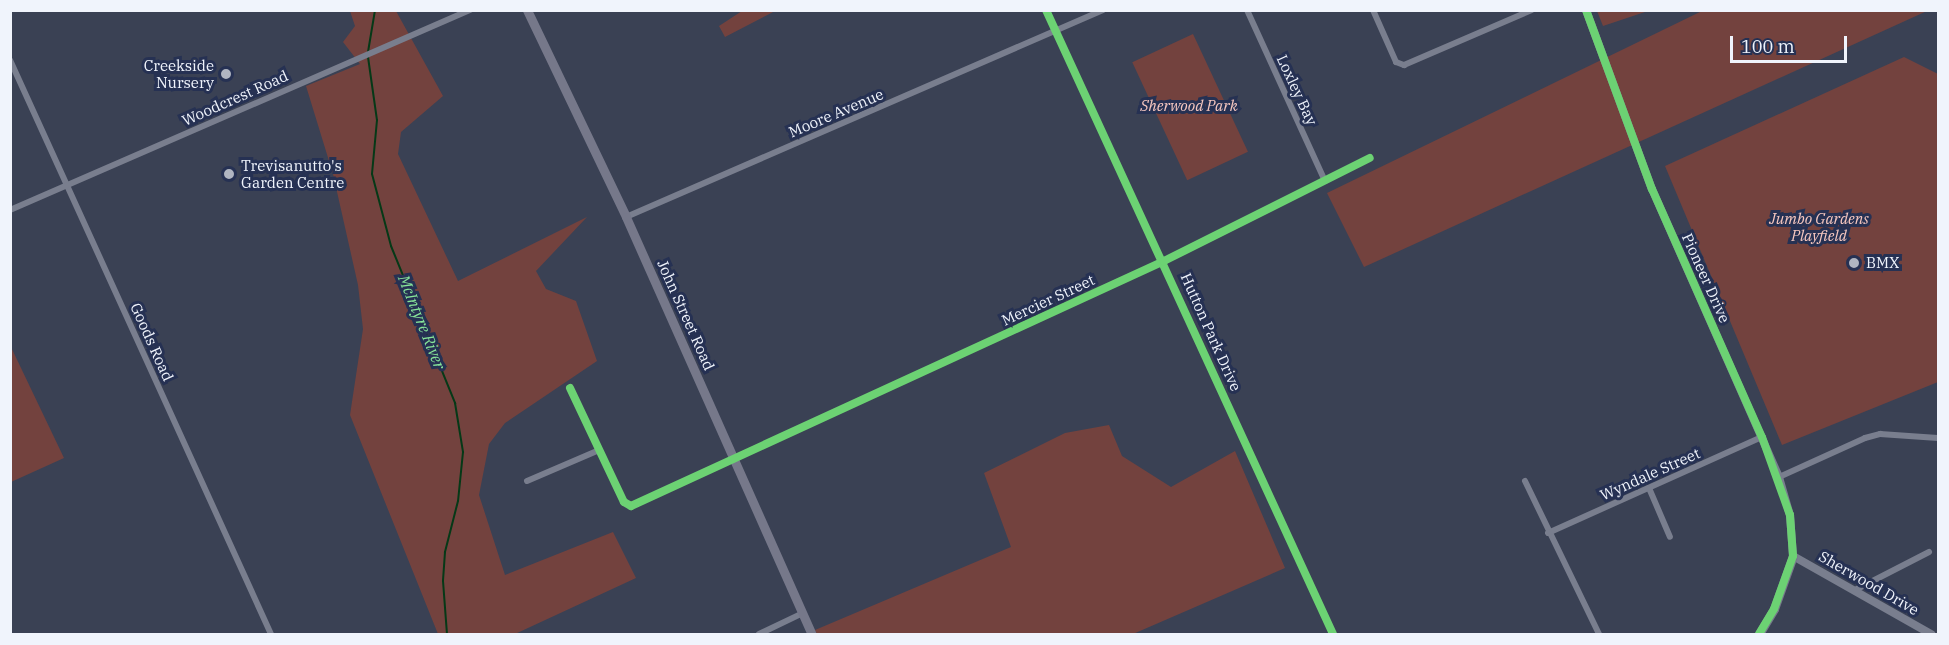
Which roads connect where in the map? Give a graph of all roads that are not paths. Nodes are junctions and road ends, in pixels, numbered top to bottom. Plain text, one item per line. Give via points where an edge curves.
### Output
1 (470, 10) edge
2 (527, 10) edge
3 (1046, 10) edge
4 (1103, 10) edge
5 (1247, 10) edge
6 (1373, 10) edge
7 (1532, 10) edge
8 (1586, 10) edge
9 (1056, 32) junction
10 (10, 60) edge
11 (1370, 158) dead end
12 (1325, 180) junction
13 (67, 185) junction
14 (10, 210) edge
15 (626, 217) junction
16 (1164, 261) junction
17 (570, 388) dead end
18 (1762, 437) junction
19 (1938, 438) edge
20 (599, 450) junction
21 (735, 461) junction
22 (1779, 477) junction
23 (527, 481) dead end
24 (1525, 481) dead end
25 (1649, 488) junction
26 (1548, 533) junction
27 (1670, 537) dead end
28 (1929, 552) dead end
29 (1793, 556) junction
30 (1857, 589) junction
31 (803, 613) junction
32 (271, 634) edge
33 (759, 634) edge
34 (812, 634) edge
35 (1333, 634) edge
36 (1599, 634) edge
37 (1760, 634) edge
38 (1931, 634) edge

1 - 13 street, Woodcrest Road
2 - 15 main road, John Street Road
3 - 9 street, Hutton Park Drive
4 - 9 street
5 - 12 street, Loxley Bay
6 - 7 street via 1396,62 1404,65
8 - 18 street, Pioneer Drive via 1652,189
9 - 15 street, Moore Avenue
9 - 16 street, Hutton Park Drive
10 - 13 street, Goods Road
11 - 12 street, Mercier Street
12 - 16 street, Mercier Street
13 - 14 street, Woodcrest Road
13 - 32 street, Goods Road
15 - 21 main road, John Street Road
16 - 21 street, Mercier Street
16 - 35 street, Hutton Park Drive
17 - 20 street
18 - 22 street, Pioneer Drive
18 - 25 street, Wyndale Street
19 - 22 street via 1865,438
20 - 21 street, Mercier Street via 624,502 631,506
20 - 23 street
21 - 31 main road, John Street Road
22 - 29 street, Pioneer Drive via 1790,515
24 - 26 street
25 - 26 street, Wyndale Street
25 - 27 street
26 - 36 street
28 - 30 street
29 - 30 street, Sherwood Drive
29 - 37 main road via 1774,609
30 - 38 street, Sherwood Drive
31 - 33 street
31 - 34 main road, John Street Road

